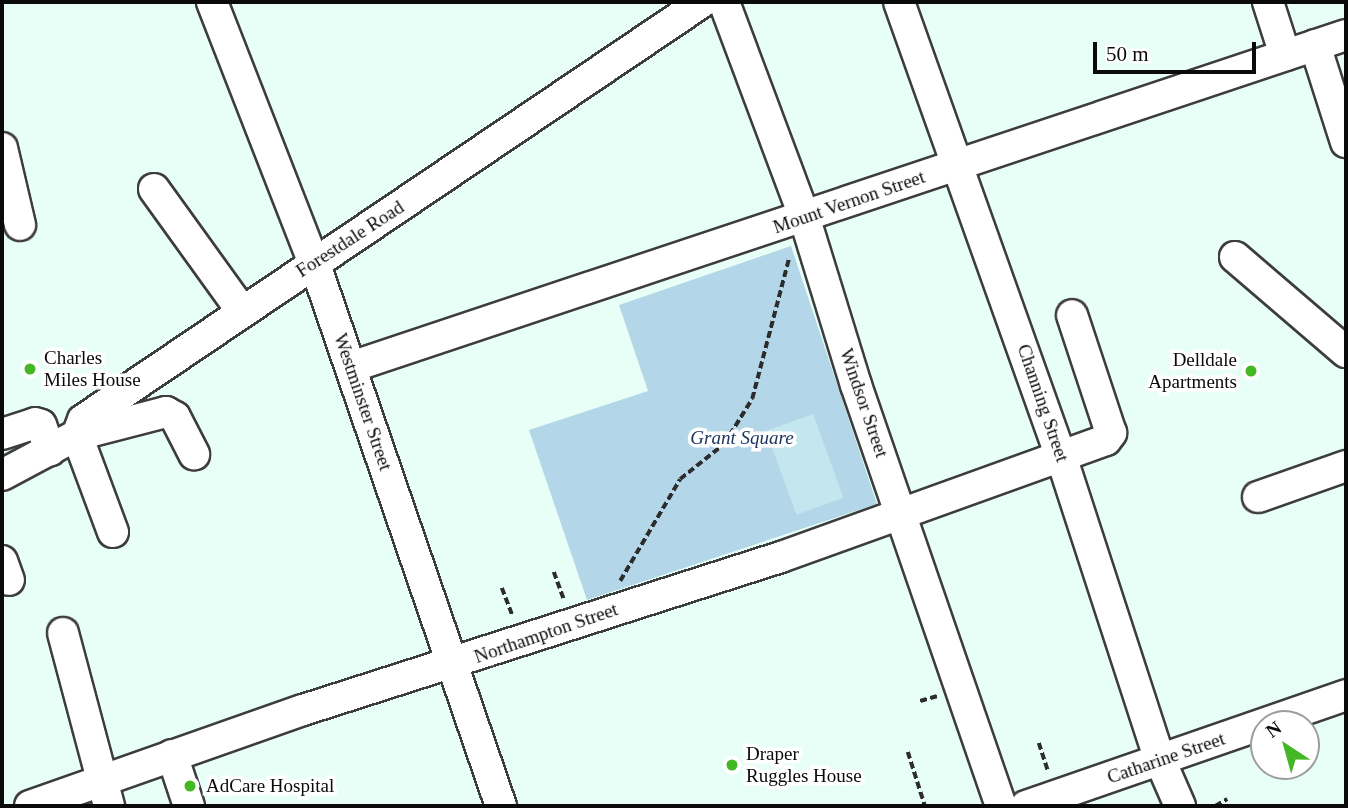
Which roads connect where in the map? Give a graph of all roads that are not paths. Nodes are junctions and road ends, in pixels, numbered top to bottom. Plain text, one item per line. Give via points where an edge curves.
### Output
1 (212, 2) edge
2 (702, 2) edge
3 (724, 2) edge
4 (899, 2) edge
5 (1268, 2) edge
6 (1346, 35) edge
7 (1315, 45) junction
8 (1285, 55) junction
9 (1346, 142) edge
10 (2, 148) edge
11 (960, 165) junction
12 (154, 190) dead end
13 (804, 216) junction
14 (20, 225) dead end
15 (1235, 257) dead end
16 (314, 262) junction
17 (242, 311) junction
18 (1072, 315) dead end
19 (1346, 352) edge
20 (352, 367) junction
21 (149, 376) junction
22 (154, 416) junction
23 (2, 434) edge
24 (77, 435) junction
25 (50, 450) junction
26 (194, 454) dead end
27 (1061, 456) junction
28 (1346, 466) edge
29 (2, 474) edge
30 (1258, 497) dead end
31 (902, 514) junction
32 (113, 532) dead end
33 (63, 633) dead end
34 (453, 664) junction
35 (1346, 695) edge
36 (172, 755) junction
37 (1160, 760) junction
38 (105, 793) edge
39 (38, 805) edge
40 (189, 806) edge
41 (501, 806) edge
42 (1001, 806) edge
43 (1026, 806) edge
44 (1180, 806) edge

1 - 16 street, Westminster Street
2 - 16 street, Forestdale Road
3 - 13 street, Windsor Street
4 - 11 street, Channing Street
5 - 8 street
6 - 7 street, Mount Vernon Street
7 - 8 street, Mount Vernon Street
7 - 9 street
8 - 11 street, Mount Vernon Street
10 - 14 street
11 - 13 street, Mount Vernon Street
11 - 27 street, Channing Street
12 - 17 street
13 - 20 street, Mount Vernon Street
13 - 31 street, Windsor Street
15 - 19 street
16 - 17 street, Forestdale Road
16 - 20 street, Westminster Street
17 - 21 street, Forestdale Road
18 - 27 street, Northampton Street via 1111,433 1106,440
20 - 34 street, Westminster Street
21 - 22 street via 148,399
21 - 24 street, Forestdale Road via 83,420
22 - 24 street
22 - 26 street via 166,412 175,417
23 - 25 street via 41,425
24 - 25 street, Forestdale Road
24 - 32 street
25 - 29 street, Forestdale Road
27 - 31 street, Northampton Street
27 - 37 street, Channing Street
28 - 30 street
31 - 34 street, Northampton Street
31 - 42 street, Windsor Street
33 - 38 street
34 - 36 street, Northampton Street
34 - 41 street, Westminster Street
35 - 37 street, Catharine Street
36 - 38 street, Northampton Street
36 - 40 street
37 - 43 street, Catharine Street
37 - 44 street, Channing Street
38 - 39 street, Northampton Street

